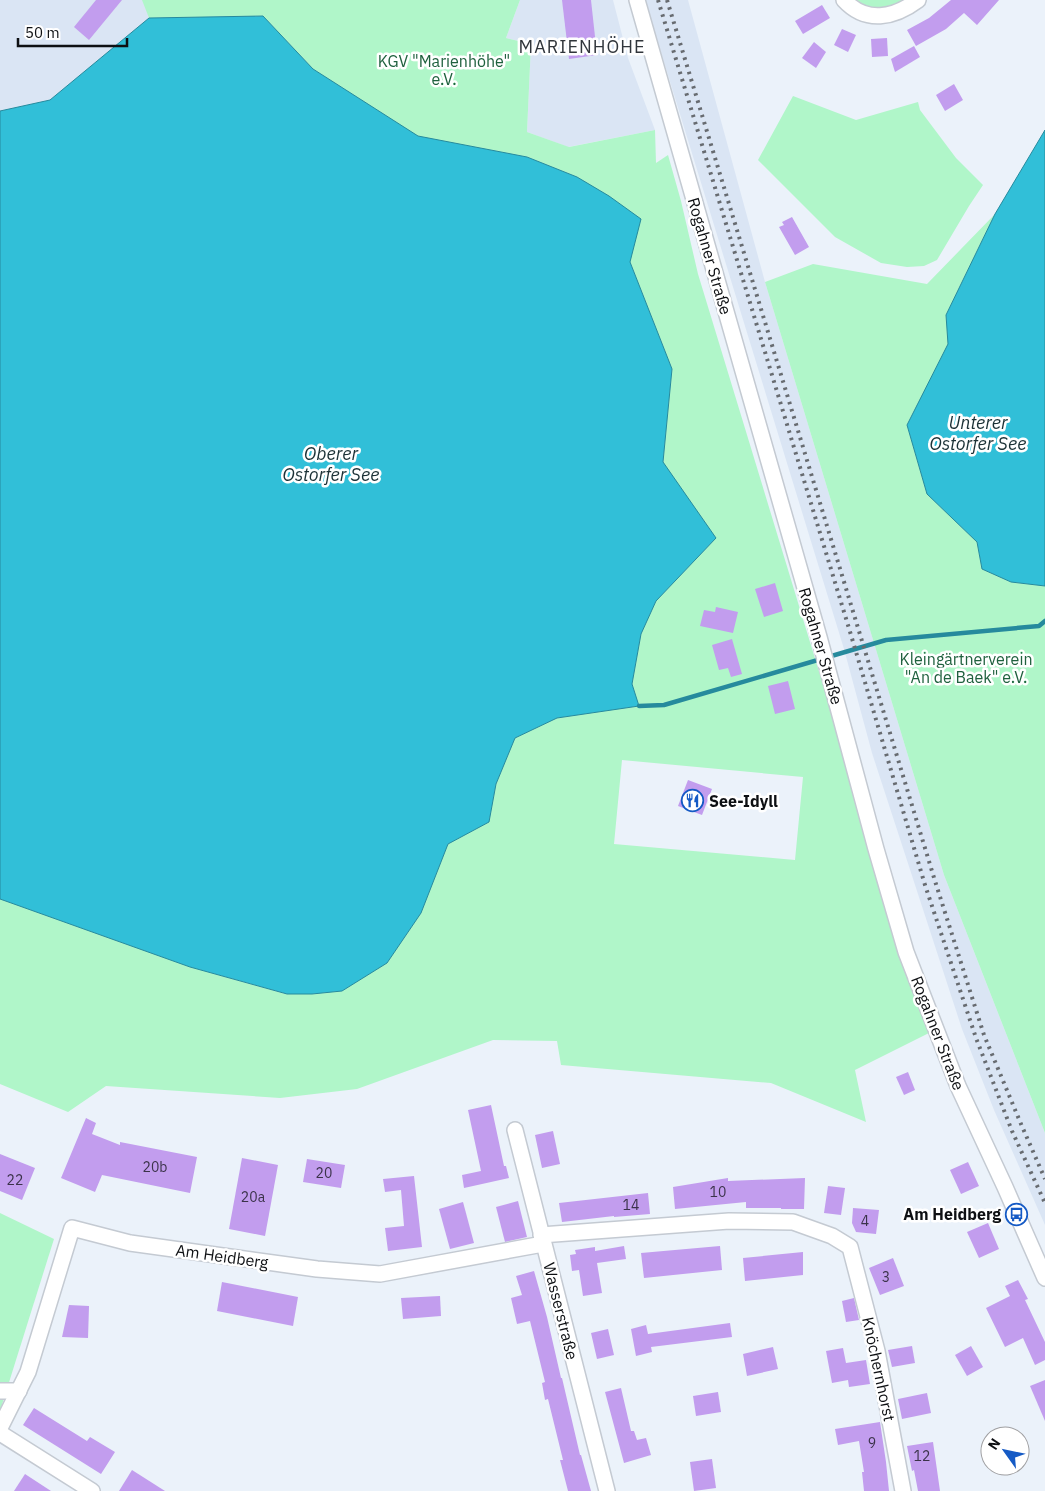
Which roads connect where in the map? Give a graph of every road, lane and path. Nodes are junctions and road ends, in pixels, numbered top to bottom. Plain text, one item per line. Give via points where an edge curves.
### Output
1 (637, 0) edge
2 (844, 0) edge
3 (918, 0) edge
4 (515, 1130) dead end
5 (542, 1239) junction
6 (850, 1248) joint
7 (1045, 1278) edge
8 (0, 1391) edge
9 (18, 1391) junction
10 (0, 1428) edge
11 (0, 1433) edge
12 (92, 1491) edge
13 (607, 1491) edge
14 (903, 1491) edge

1 - 7 street, Rogahner Straße via 906,952 958,1086
2 - 3 street via 862,14 876,16 890,16
4 - 5 street, Wasserstraße
5 - 6 street, Am Heidberg via 729,1221 793,1222 832,1236
5 - 9 street, Am Heidberg via 380,1274 317,1269 130,1243 72,1228 28,1372
5 - 13 street, Wasserstraße
6 - 14 street, Knöchernhorst via 877,1351
8 - 9 street
9 - 10 street, Am Heidberg
11 - 12 street

